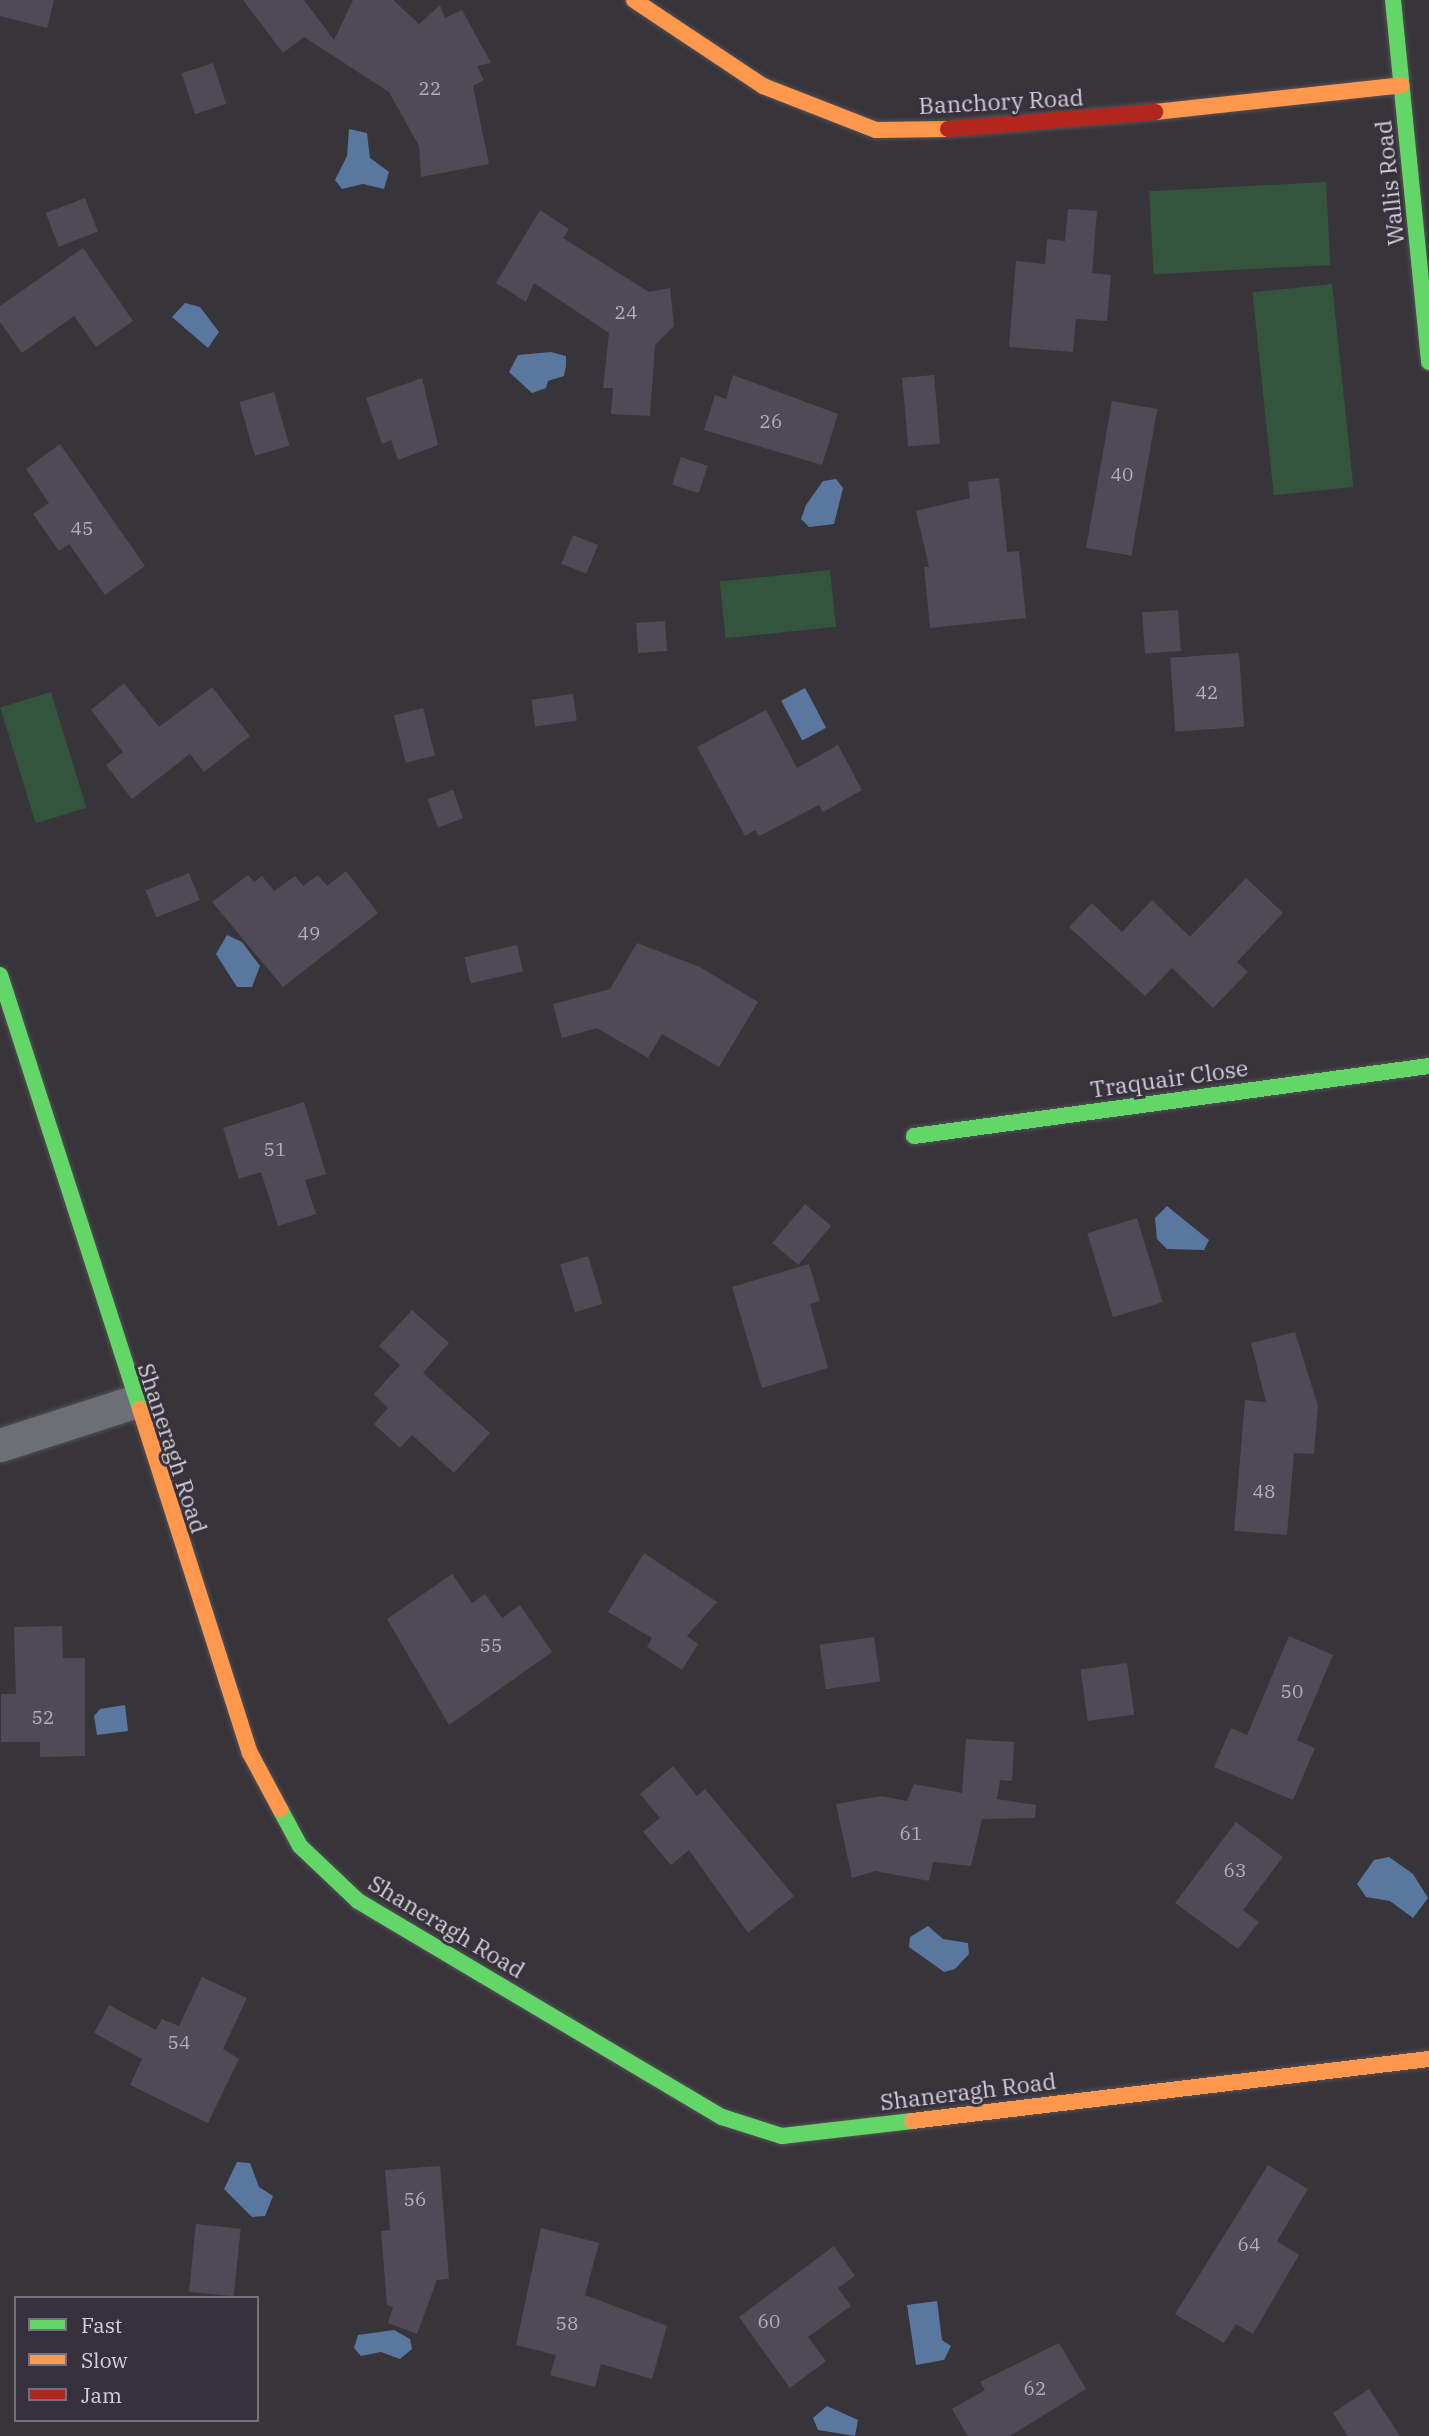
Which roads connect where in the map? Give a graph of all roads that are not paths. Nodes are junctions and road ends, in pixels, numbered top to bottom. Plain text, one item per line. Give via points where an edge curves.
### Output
1 (634, 0) edge
2 (1393, 0) edge
3 (1402, 85) junction
4 (1429, 362) edge
5 (0, 975) edge
6 (1429, 1066) edge
7 (914, 1136) dead end
8 (133, 1402) junction
9 (0, 1445) edge
10 (1429, 2059) edge

1 - 3 street, Banchory Road via 763,86 876,130 1007,128
2 - 3 street, Wallis Road
3 - 4 street, Wallis Road
5 - 8 street, Shaneragh Road
6 - 7 street, Traquair Close
8 - 9 street
8 - 10 street, Shaneragh Road via 250,1752 300,1846 358,1901 722,2117 782,2136

